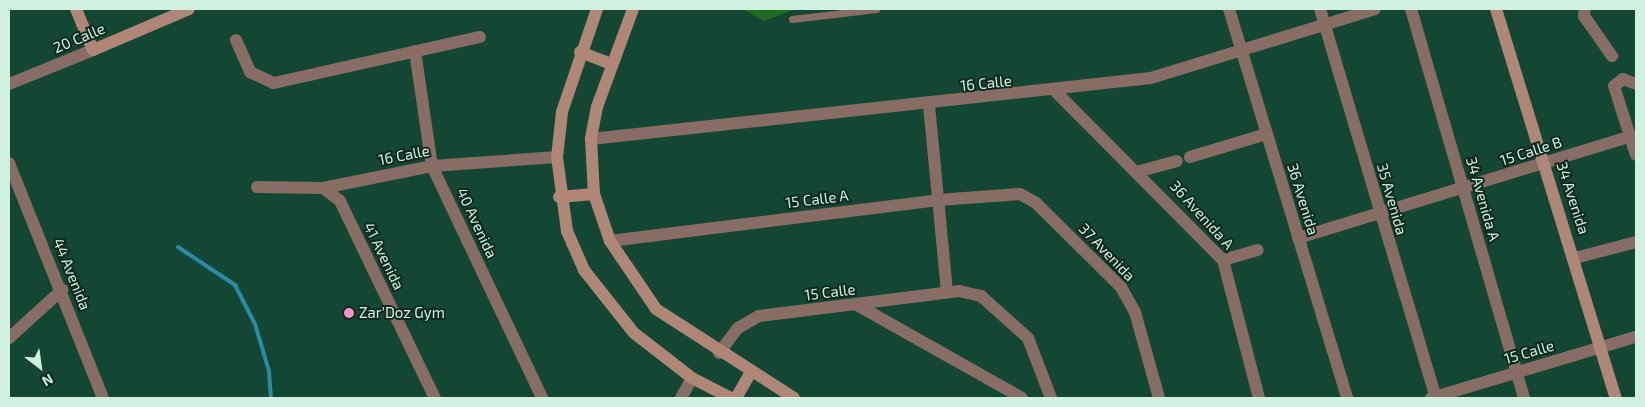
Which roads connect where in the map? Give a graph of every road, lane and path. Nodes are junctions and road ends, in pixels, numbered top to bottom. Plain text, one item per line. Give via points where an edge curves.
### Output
1 (76, 9) edge
2 (189, 9) edge
3 (597, 9) edge
4 (633, 9) edge
5 (876, 9) edge
6 (1229, 9) edge
7 (1320, 9) edge
8 (1375, 9) edge
9 (1411, 9) edge
10 (1496, 9) edge
11 (1585, 9) edge
12 (792, 19) dead end
13 (1324, 24) junction
14 (480, 37) dead end
15 (236, 40) dead end
16 (1241, 49) junction
17 (93, 50) junction
18 (415, 51) junction
19 (580, 52) junction
20 (1612, 56) dead end
21 (612, 64) junction
22 (9, 84) edge
23 (1636, 84) edge
24 (1056, 92) junction
25 (929, 105) junction
26 (1266, 134) junction
27 (1631, 136) junction
28 (591, 139) junction
29 (1636, 155) edge
30 (557, 156) junction
31 (1190, 157) dead end
32 (1177, 161) dead end
33 (9, 163) edge
34 (1544, 164) junction
35 (432, 166) junction
36 (1140, 172) junction
37 (257, 187) dead end
38 (323, 188) junction
39 (1464, 191) junction
40 (594, 194) junction
41 (559, 197) junction
42 (1029, 198) joint
43 (938, 200) junction
44 (1379, 215) junction
45 (1298, 238) junction
46 (610, 241) junction
47 (1636, 242) edge
48 (1258, 250) dead end
49 (1575, 258) junction
50 (1223, 260) junction
51 (62, 290) junction
52 (953, 291) junction
53 (857, 305) junction
54 (1636, 337) edge
55 (9, 338) edge
56 (1600, 348) junction
57 (719, 353) junction
58 (1518, 372) junction
59 (750, 374) junction
60 (692, 378) junction
61 (103, 398) edge
62 (435, 398) edge
63 (542, 398) edge
64 (681, 398) edge
65 (730, 398) edge
66 (736, 398) edge
67 (794, 398) edge
68 (1022, 398) edge
69 (1051, 398) edge
70 (1159, 398) edge
71 (1259, 398) edge
72 (1347, 398) edge
73 (1434, 398) edge
74 (1524, 398) edge
75 (1616, 398) edge

1 - 17 main road
2 - 17 main road, 20 Calle
3 - 19 main road
4 - 21 main road
5 - 12 lane
6 - 16 street, 36 Avenida
7 - 13 street, 35 Avenida
8 - 13 street, 16 Calle
9 - 39 street, 34 Avenida A
10 - 34 main road, 34 Avenida
11 - 20 street via 1584,16
13 - 16 street, 16 Calle
13 - 44 street, 35 Avenida
14 - 18 street
15 - 18 street via 255,77 267,83 292,82
16 - 24 street, 16 Calle via 1151,78
16 - 26 street, 36 Avenida
17 - 22 street, 20 Calle
18 - 35 street, 40 Avenida
19 - 21 main road
19 - 30 main road via 562,112
21 - 28 main road
23 - 27 street via 1623,79 1615,82
24 - 25 street, 16 Calle
24 - 36 street, 36 Avenida A
25 - 28 street, 16 Calle
25 - 43 street
26 - 31 street
26 - 45 street, 36 Avenida
27 - 29 street
27 - 34 street, 15 Calle B
28 - 40 main road
30 - 35 street, 16 Calle
30 - 41 main road
32 - 36 street
33 - 51 street, 44 Avenida
34 - 39 street, 15 Calle B
34 - 49 main road, 34 Avenida
35 - 38 street, 16 Calle
35 - 63 street, 40 Avenida
36 - 50 street, 36 Avenida A
37 - 38 street, 16 Calle
38 - 62 street, 41 Avenida via 340,201
39 - 44 street, 15 Calle B
39 - 58 street, 34 Avenida A
40 - 41 main road
40 - 46 main road
41 - 60 main road via 567,231 584,270 607,305 634,333
42 - 43 street, 15 Calle A via 1020,194
42 - 70 street, 37 Avenida via 1121,287 1135,312
43 - 46 street, 15 Calle A
43 - 52 street
44 - 45 street, 15 Calle B
44 - 73 street, 35 Avenida
45 - 72 street, 36 Avenida
46 - 57 main road via 656,309
47 - 49 street
48 - 50 street
49 - 56 main road, 34 Avenida
50 - 71 street, 36 Avenida A
51 - 55 street
51 - 61 street, 44 Avenida
52 - 53 street, 15 Calle
52 - 69 street via 981,296 1028,338
53 - 57 street, 15 Calle via 751,318 738,328
53 - 68 street
54 - 56 street, 15 Calle
56 - 58 street, 15 Calle
56 - 75 main road, 34 Avenida
57 - 59 main road
58 - 73 street, 15 Calle
58 - 74 street, 34 Avenida A
59 - 66 main road
59 - 67 main road
60 - 64 street
60 - 65 main road

